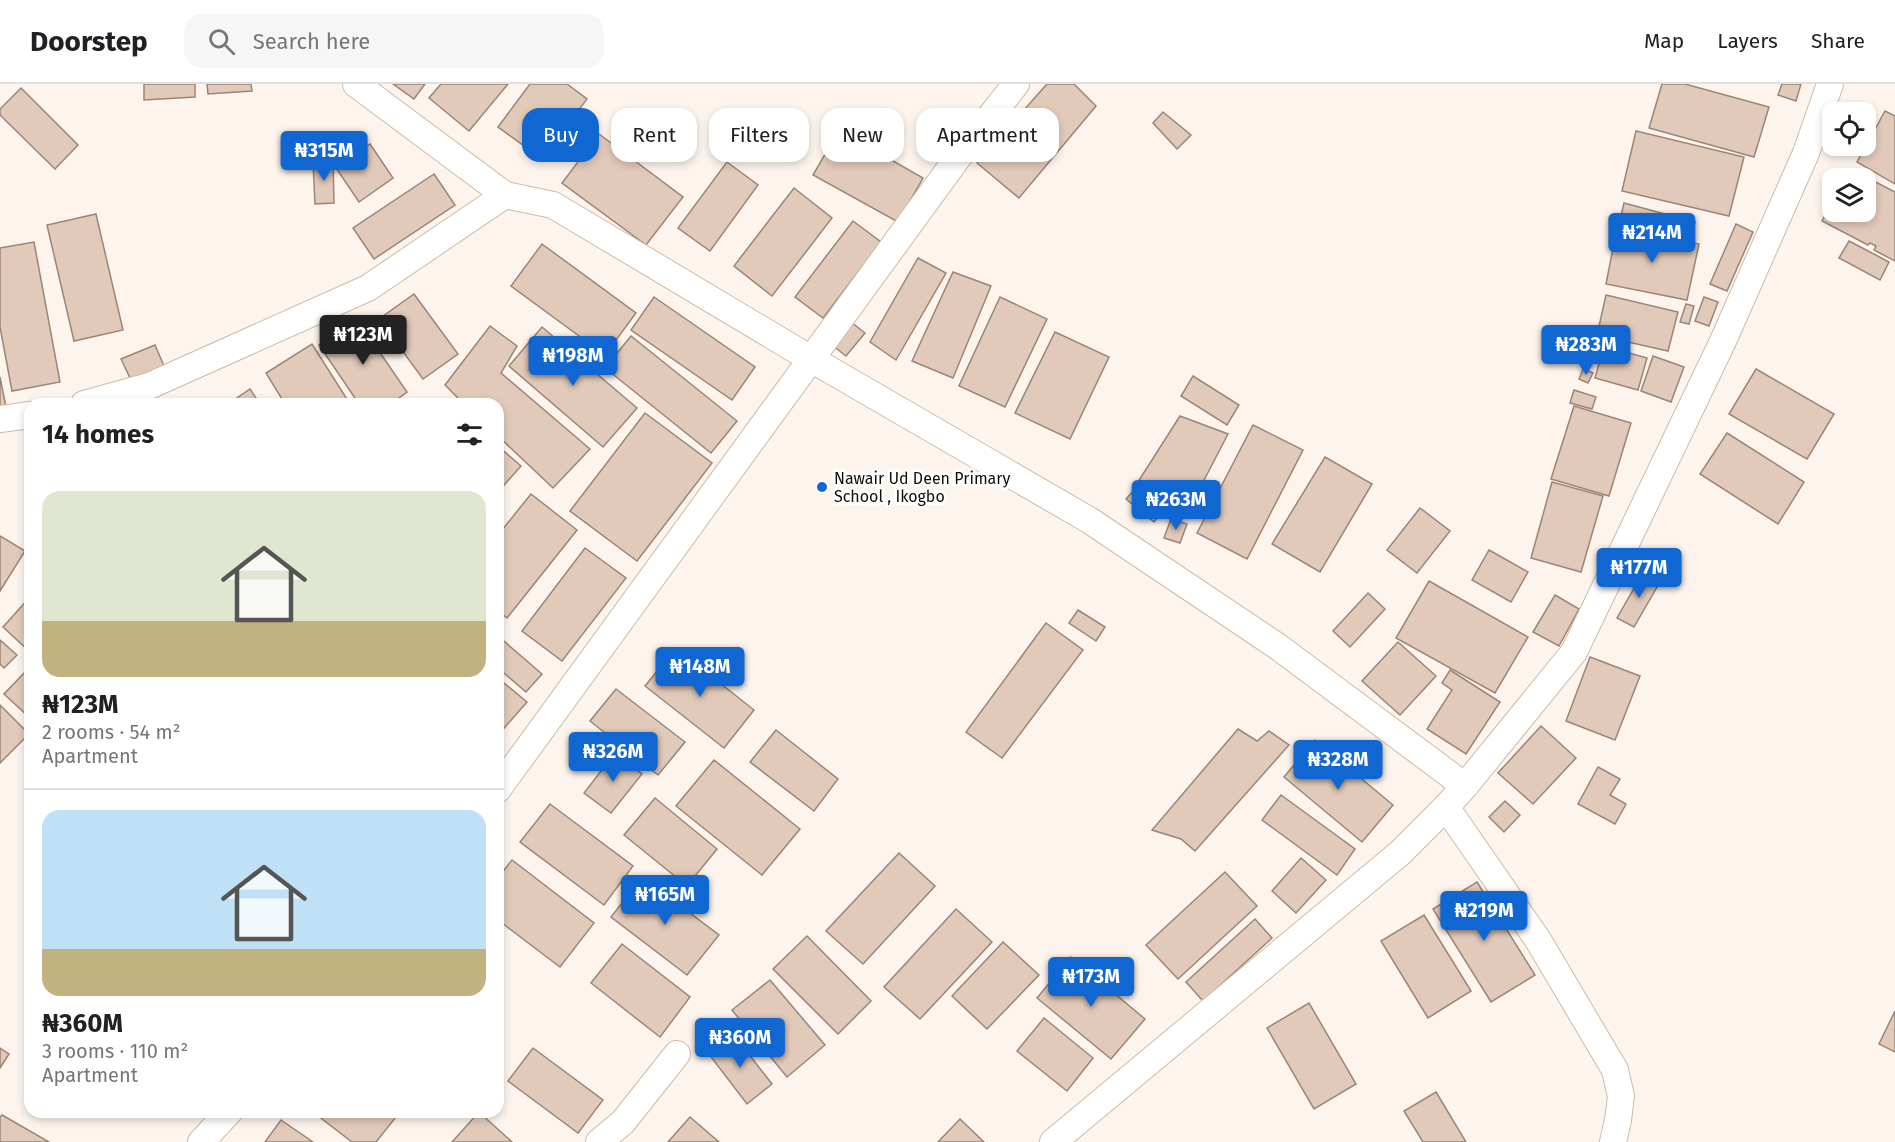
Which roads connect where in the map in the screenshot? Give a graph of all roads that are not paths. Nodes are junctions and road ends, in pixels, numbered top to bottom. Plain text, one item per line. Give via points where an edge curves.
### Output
1 (356, 84) edge
2 (1016, 84) edge
3 (1830, 84) edge
4 (505, 195) junction
5 (811, 359) junction
6 (106, 398) edge
7 (24, 416) edge
8 (0, 419) edge
9 (504, 781) edge
10 (1465, 786) junction
11 (1446, 807) junction
12 (677, 1054) dead end
13 (223, 1118) edge
14 (201, 1142) edge
15 (599, 1142) edge
16 (1053, 1142) edge
17 (1613, 1142) edge

1 - 4 street
2 - 5 street
3 - 10 street via 1806,153 1723,341 1574,652
4 - 5 street via 554,205
4 - 6 street via 368,288 149,386
5 - 9 street
5 - 10 street via 1089,520 1277,646
7 - 8 street
10 - 11 street
11 - 16 street via 1400,853
11 - 17 street via 1538,940 1615,1070 1621,1096
12 - 15 street via 623,1122
13 - 14 street

